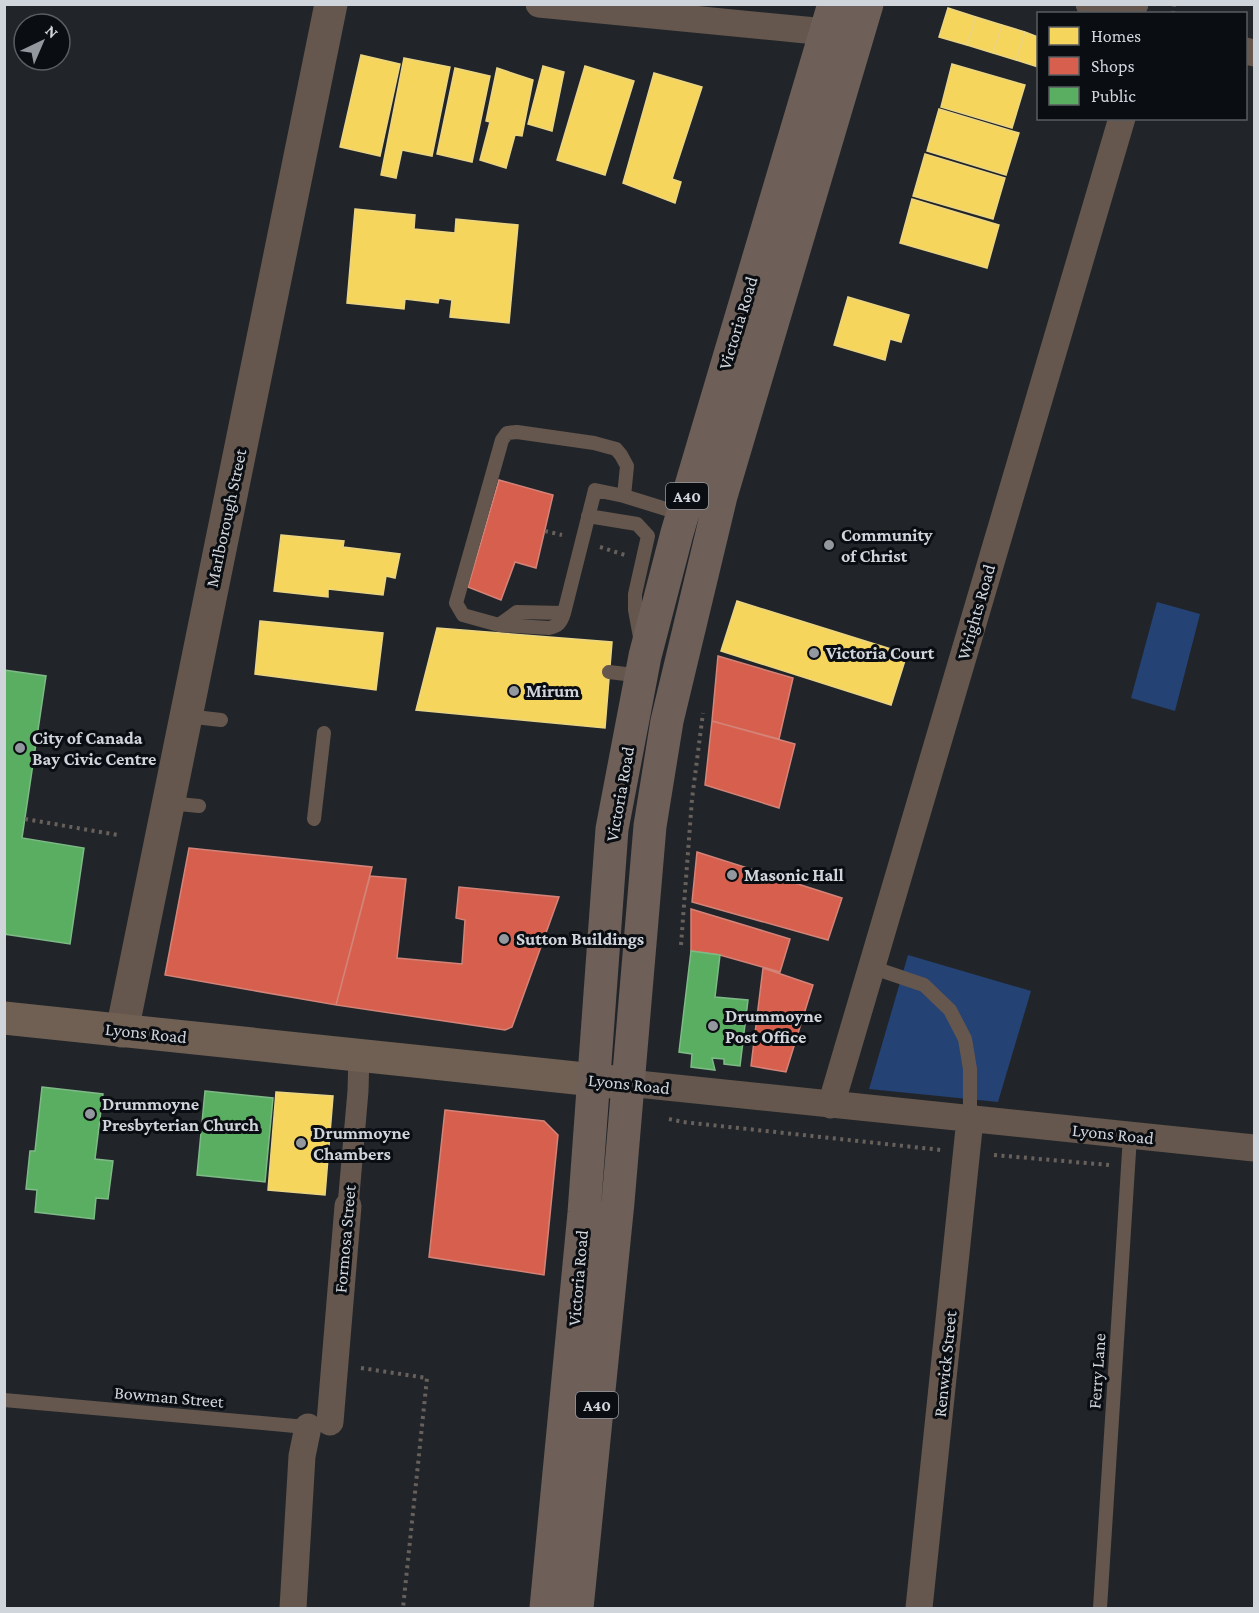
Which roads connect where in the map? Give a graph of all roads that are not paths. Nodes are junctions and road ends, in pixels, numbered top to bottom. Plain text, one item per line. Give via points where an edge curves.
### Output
1 (331, 4) edge
2 (539, 4) edge
3 (867, 4) edge
4 (1089, 4) edge
5 (1135, 4) edge
6 (830, 18) edge
7 (1121, 120) edge
8 (624, 496) junction
9 (682, 514) junction
10 (588, 516) junction
11 (643, 666) junction
12 (609, 672) dead end
13 (186, 716) junction
14 (221, 720) dead end
15 (324, 733) dead end
16 (314, 819) dead end
17 (871, 968) junction
18 (4, 1018) edge
19 (122, 1031) junction
20 (359, 1055) junction
21 (594, 1080) junction
22 (628, 1083) junction
23 (831, 1105) junction
24 (970, 1119) junction
25 (1130, 1136) junction
26 (1254, 1148) edge
27 (348, 1206) joint
28 (4, 1400) edge
29 (319, 1425) junction
30 (293, 1608) edge
31 (546, 1608) edge
32 (577, 1608) edge
33 (919, 1608) edge
34 (1100, 1608) edge

1 - 13 street, Marlborough Street
2 - 6 street
3 - 22 highway, Victoria Road / A40 via 721,496 667,721 650,826
4 - 5 street via 1112,9
6 - 9 highway, Victoria Road / A40
7 - 17 street, Wrights Road
8 - 9 lane
8 - 10 lane via 595,490
8 - 10 lane via 627,466 616,449 507,433 456,603 463,615 500,625 556,626 562,621
9 - 11 highway, Victoria Road / A40
10 - 11 lane via 637,524 648,536 634,610
11 - 12 lane
11 - 21 highway, Victoria Road / A40 via 612,829
13 - 14 lane
13 - 19 street, Marlborough Street via 184,805
15 - 16 lane
17 - 23 street, Wrights Road
17 - 24 lane via 924,985 950,1010 965,1039 970,1069
18 - 19 main road, Lyons Road
19 - 20 main road, Lyons Road
20 - 21 main road, Lyons Road
20 - 27 street, Formosa Street
21 - 22 main road, Lyons Road
21 - 31 highway, Victoria Road / A40
22 - 23 street, Lyons Road
22 - 32 highway, Victoria Road / A40
23 - 24 street, Lyons Road
24 - 25 street, Lyons Road
24 - 33 street, Renwick Street
25 - 26 street, Lyons Road
25 - 34 lane, Ferry Lane
27 - 29 street, Formosa Street
28 - 29 lane, Bowman Street
29 - 30 street, Formosa Street via 302,1456

